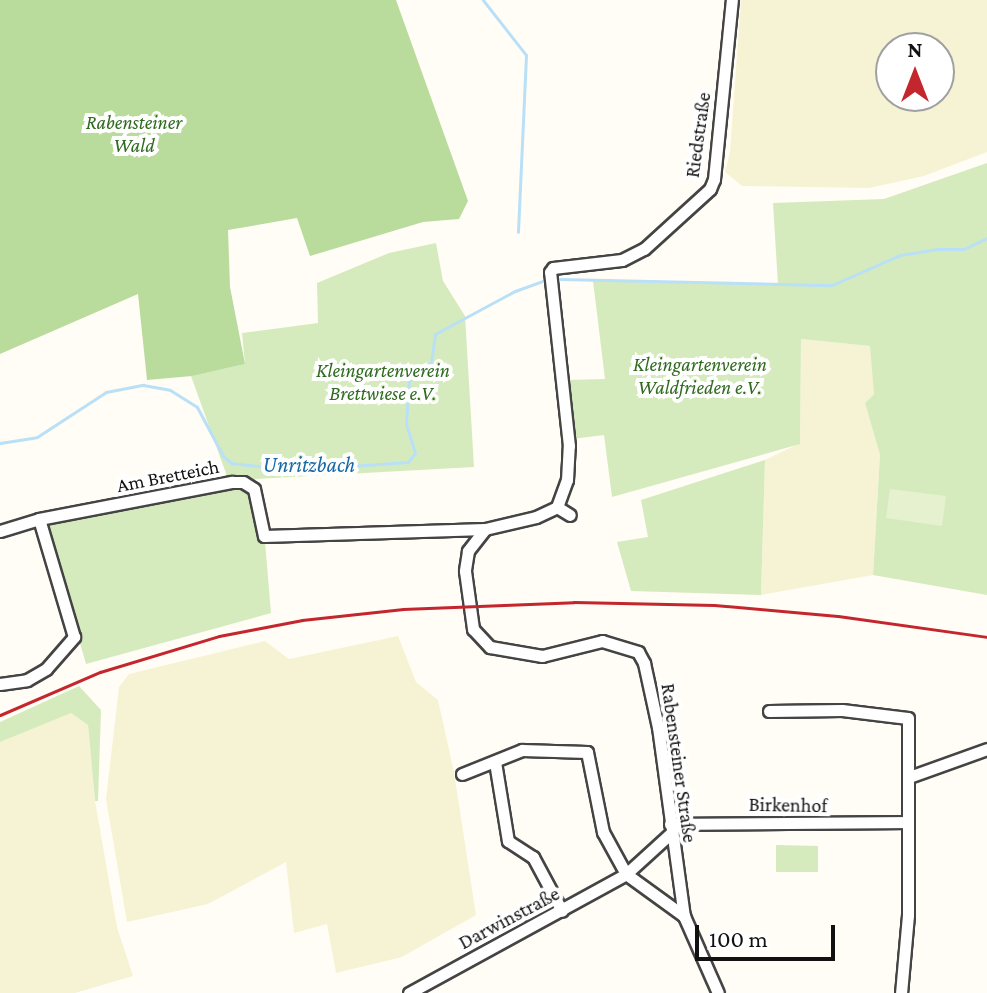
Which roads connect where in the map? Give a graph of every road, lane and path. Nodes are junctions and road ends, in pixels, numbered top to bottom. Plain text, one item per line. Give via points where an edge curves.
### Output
1 (732, 0) edge
2 (557, 507) junction
3 (570, 515) dead end
4 (39, 519) junction
5 (485, 529) junction
6 (0, 531) edge
7 (0, 684) edge
8 (769, 711) dead end
9 (987, 749) edge
10 (495, 762) junction
11 (462, 774) dead end
12 (909, 777) junction
13 (906, 822) junction
14 (670, 829) junction
15 (626, 874) junction
16 (562, 911) junction
17 (684, 916) junction
18 (409, 993) edge
19 (718, 993) edge
20 (901, 993) edge

1 - 2 street, Riedstraße via 710,189 644,249 622,260 553,268 550,286 569,446 567,480
2 - 3 street
2 - 5 street
4 - 5 street, Am Bretteich via 243,482 254,489 264,536
4 - 6 street, Am Bretteich
4 - 7 street via 74,637 46,669 27,680
5 - 14 street, Rabensteiner Straße via 468,551 465,571 473,629 490,647 542,656 602,641 638,652 658,727
8 - 12 street via 842,710 908,718
9 - 12 street
10 - 11 street
10 - 15 street via 522,750 587,752 603,832
10 - 16 street via 508,841 533,857
12 - 13 street
13 - 14 street, Birkenhof
13 - 20 street via 908,915
14 - 15 street, Darwinstraße
14 - 17 street, Rabensteiner Straße
15 - 16 street, Darwinstraße
15 - 17 street
16 - 18 street, Darwinstraße
17 - 19 street, Rabensteiner Straße

